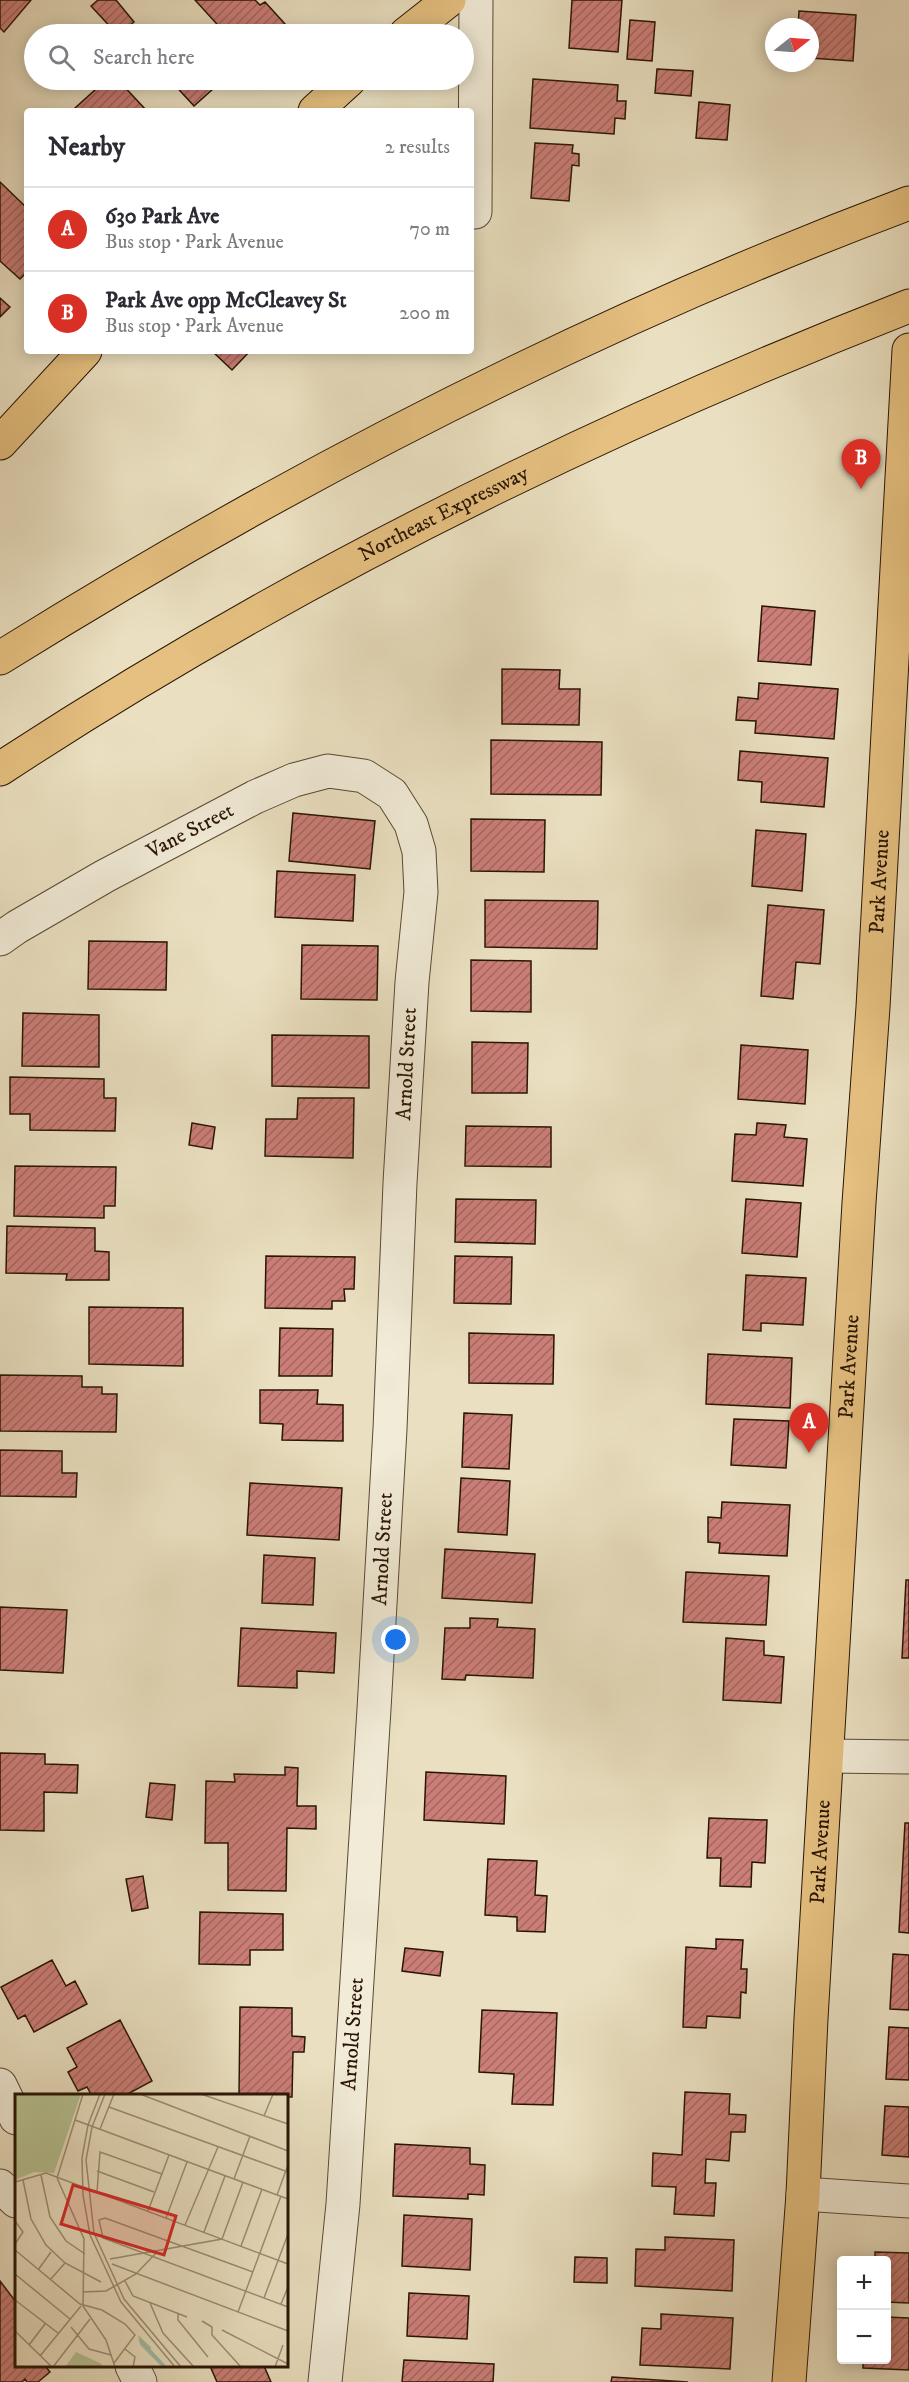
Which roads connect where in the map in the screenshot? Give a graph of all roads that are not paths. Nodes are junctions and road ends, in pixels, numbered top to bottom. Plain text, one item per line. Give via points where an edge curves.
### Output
1 (449, 0) edge
2 (476, 0) edge
3 (419, 24) edge
4 (338, 90) edge
5 (318, 108) edge
6 (909, 203) edge
7 (475, 212) dead end
8 (909, 306) edge
9 (909, 350) edge
10 (82, 354) edge
11 (0, 443) edge
12 (904, 548) edge
13 (0, 658) edge
14 (0, 769) edge
15 (392, 794) joint
16 (0, 939) edge
17 (828, 1756) junction
18 (909, 1757) edge
19 (0, 2085) edge
20 (15, 2116) edge
21 (0, 2186) edge
22 (803, 2194) junction
23 (15, 2200) edge
24 (909, 2201) edge
25 (132, 2367) edge
26 (140, 2382) edge
27 (325, 2382) edge
28 (789, 2382) edge

1 - 3 main road
2 - 7 street
4 - 5 main road
6 - 13 main road via 620,324 483,389 219,527
8 - 14 main road, Northeast Expressway via 680,401 412,530 156,671
9 - 12 main road, Park Avenue
10 - 11 main road
12 - 17 main road, Park Avenue via 859,1203
15 - 16 street, Vane Street via 364,776 327,771 294,780 105,876
15 - 27 street, Arnold Street via 411,824 419,851 421,892 400,1183 390,1429 343,2204
17 - 18 street
17 - 22 main road, Park Avenue
19 - 20 street
21 - 23 street
22 - 24 street
22 - 28 main road, Park Avenue
25 - 26 street

